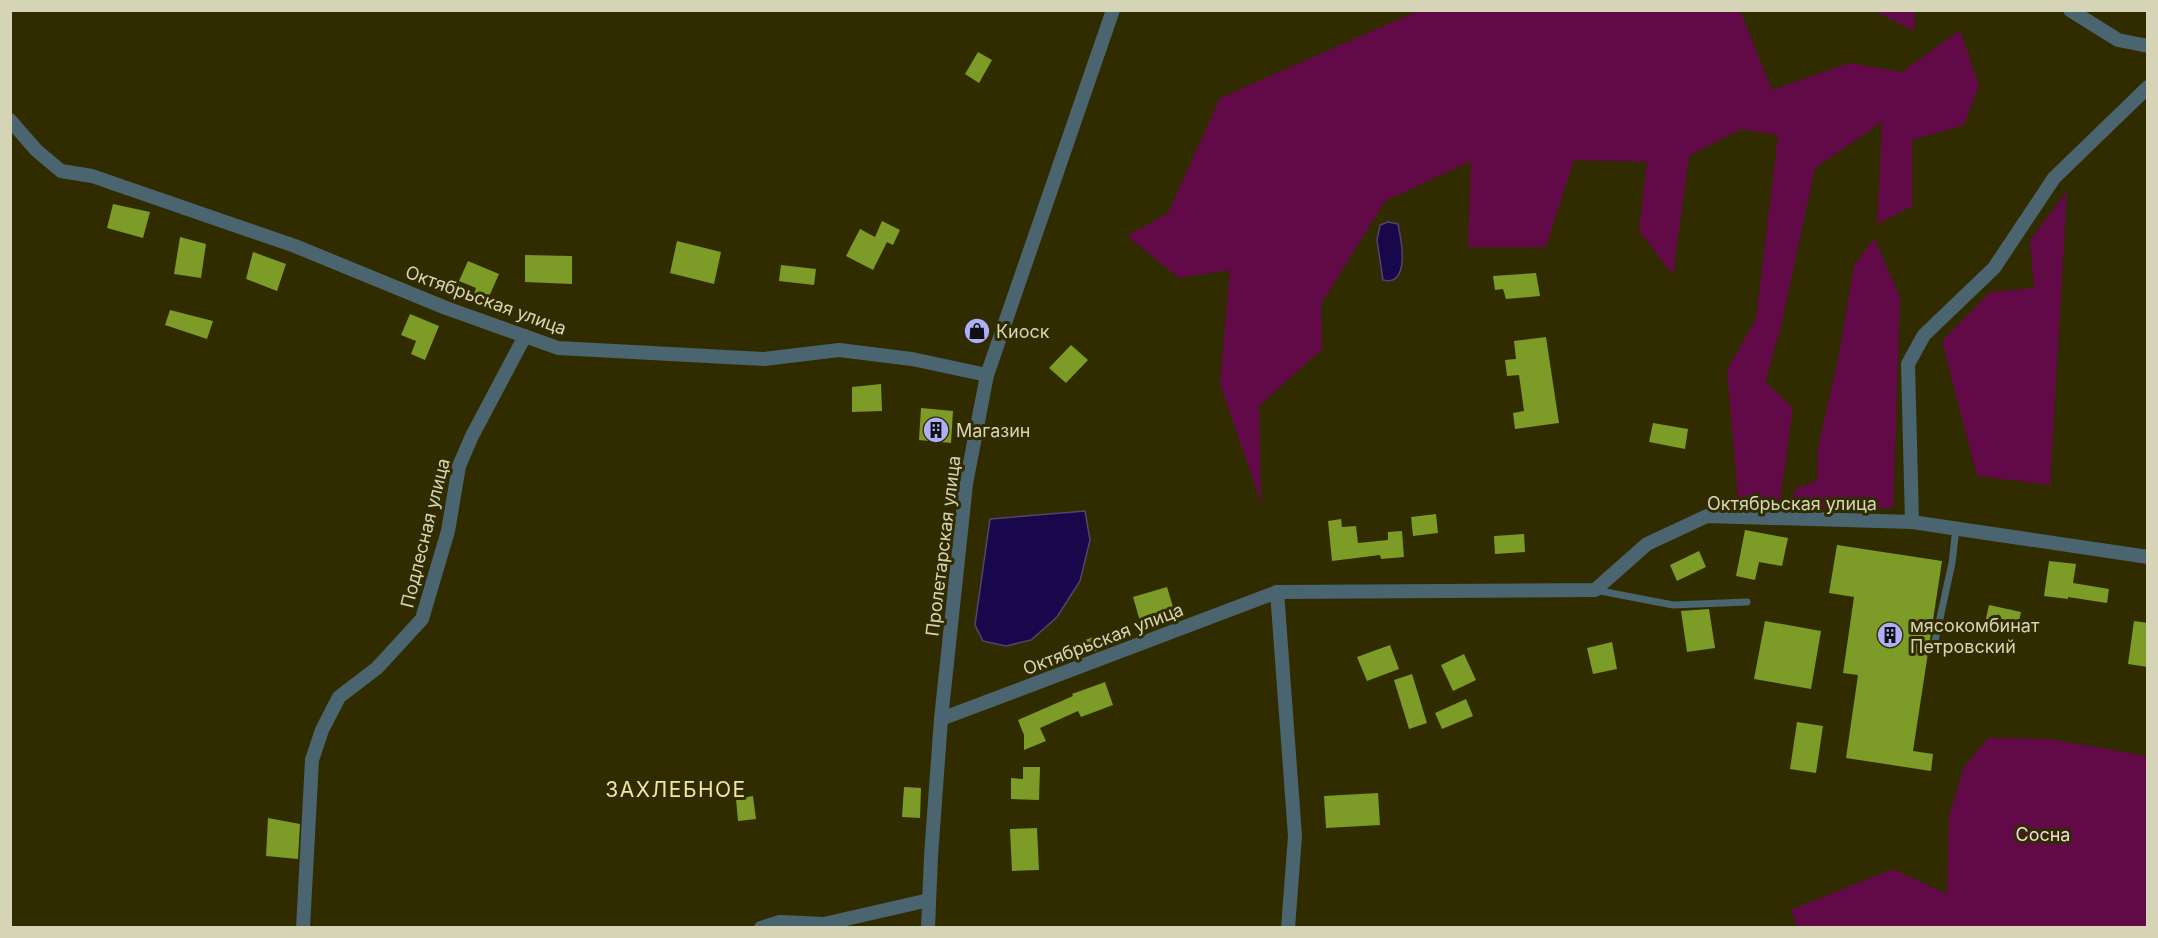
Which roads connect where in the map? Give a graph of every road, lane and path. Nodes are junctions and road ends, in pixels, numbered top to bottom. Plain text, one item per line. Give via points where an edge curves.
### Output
1 (1113, 10) edge
2 (2070, 10) edge
3 (2148, 46) edge
4 (2148, 87) edge
5 (10, 120) edge
6 (525, 336) junction
7 (987, 375) junction
8 (1912, 522) junction
9 (1956, 528) junction
10 (2148, 557) edge
11 (1595, 590) junction
12 (1277, 592) junction
13 (1747, 602) dead end
14 (1935, 641) dead end
15 (941, 719) junction
16 (929, 900) junction
17 (303, 927) edge
18 (762, 927) edge
19 (928, 927) edge
20 (1288, 927) edge

1 - 7 street, Пролетарская улица
2 - 3 street via 2118,40
4 - 8 street via 2054,178 1994,268 1924,335 1908,364
5 - 6 street, Октябрьская улица via 36,150 62,171 92,176 275,238
6 - 7 street, Октябрьская улица via 558,348 753,359 839,350 912,359
6 - 17 street, Подлесная улица via 459,466 448,531 422,619 377,668 339,698 322,730 312,760
7 - 15 street, Пролетарская улица via 966,484
8 - 9 street, Октябрьская улица
8 - 11 street, Октябрьская улица via 1707,516 1647,544
9 - 10 street, Октябрьская улица
9 - 14 lane
11 - 12 street, Октябрьская улица
11 - 13 lane via 1672,605
12 - 15 street, Октябрьская улица
12 - 20 street via 1295,837
15 - 16 street, Пролетарская улица
16 - 18 street via 824,924 780,922
16 - 19 street, Пролетарская улица

